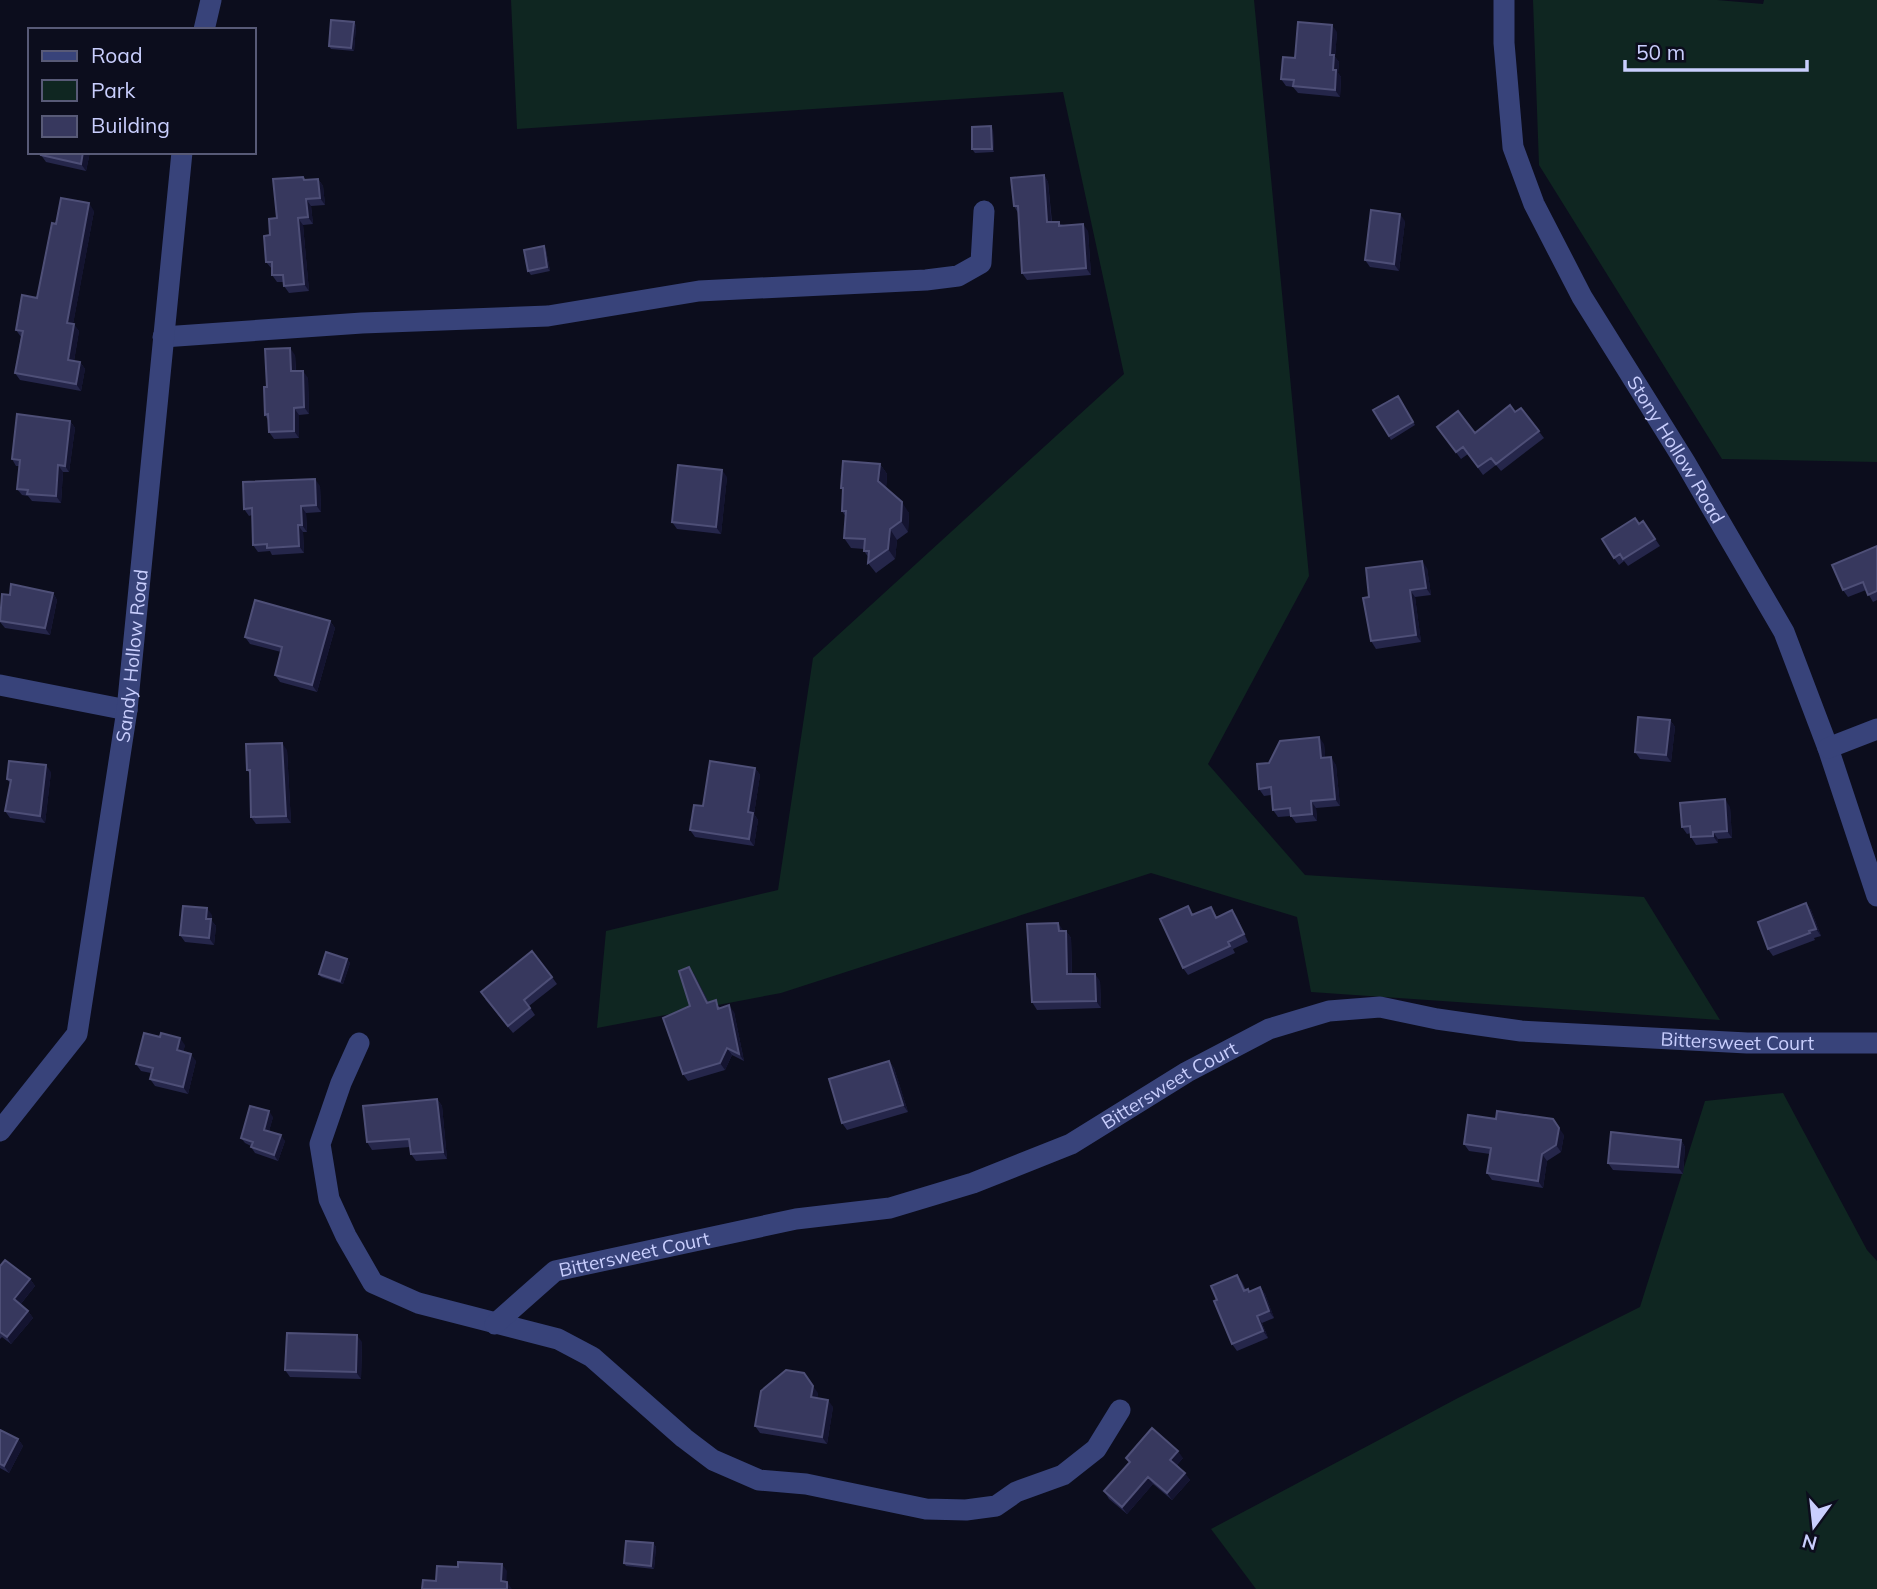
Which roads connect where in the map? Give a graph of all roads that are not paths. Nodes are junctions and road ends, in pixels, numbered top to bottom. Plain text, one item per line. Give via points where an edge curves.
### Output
1 (211, 0) edge
2 (1504, 0) edge
3 (204, 28) edge
4 (183, 154) edge
5 (984, 211) dead end
6 (163, 337) junction
7 (0, 685) edge
8 (128, 710) junction
9 (1877, 729) edge
10 (1828, 748) junction
11 (1877, 896) edge
12 (359, 1043) dead end
13 (1877, 1043) edge
14 (0, 1131) edge
15 (495, 1324) junction
16 (1120, 1410) dead end

1 - 3 street
2 - 10 street, Stony Hollow Road via 1513,147 1534,204 1582,297 1784,632
4 - 6 street, Sandy Hollow Road
5 - 6 street via 981,263 958,276 699,291 548,316
6 - 8 street, Sandy Hollow Road
7 - 8 street
8 - 14 street, Sandy Hollow Road via 77,1034
9 - 10 street
10 - 11 street, Stony Hollow Road
12 - 15 street via 320,1144 329,1199 346,1236 373,1283 418,1303
13 - 15 street, Bittersweet Court via 1747,1043 1521,1031 1380,1007 1329,1012 1269,1029 1187,1072 1071,1144 972,1184 890,1208 796,1219 555,1271
15 - 16 street via 558,1339 592,1357 713,1460 759,1480 806,1484 926,1509 996,1506 1016,1492 1063,1475 1096,1450

